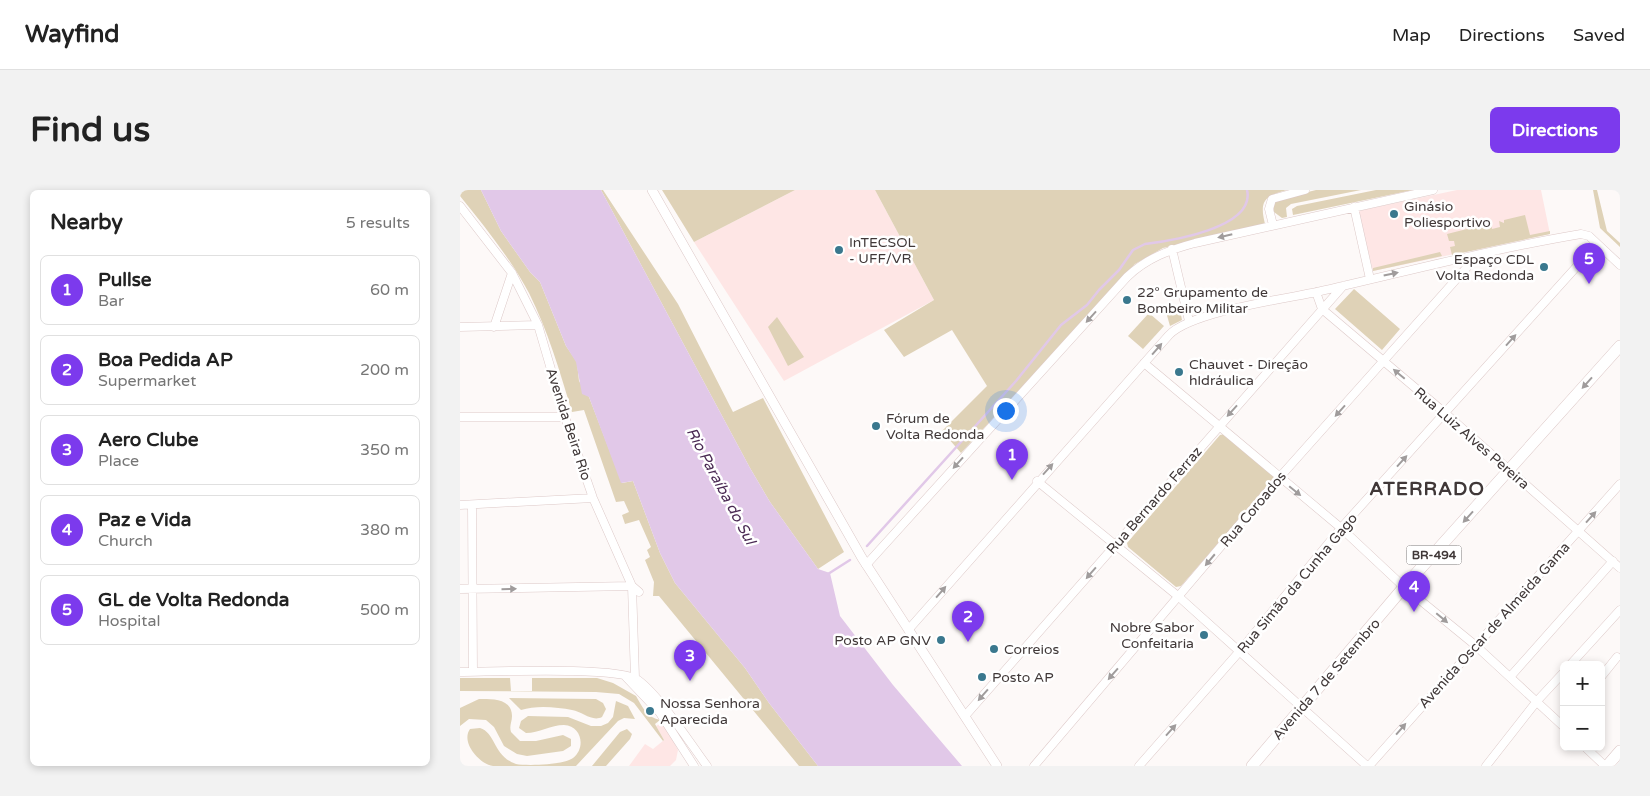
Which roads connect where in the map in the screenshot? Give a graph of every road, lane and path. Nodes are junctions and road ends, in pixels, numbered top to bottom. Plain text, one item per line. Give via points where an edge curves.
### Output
1 (652, 190) edge
2 (1305, 190) edge
3 (1433, 190) edge
4 (460, 206) edge
5 (1354, 206) junction
6 (1273, 225) junction
7 (1597, 244) junction
8 (1172, 249) junction
9 (1478, 256) junction
10 (1620, 264) edge
11 (512, 273) junction
12 (1370, 279) junction
13 (1343, 286) junction
14 (1316, 292) junction
15 (1322, 309) junction
16 (1189, 321) junction
17 (538, 325) junction
18 (460, 327) edge
19 (494, 327) junction
20 (1620, 346) edge
21 (1384, 362) junction
22 (1144, 364) junction
23 (1445, 413) junction
24 (460, 416) edge
25 (564, 417) junction
26 (1218, 425) junction
27 (1510, 471) junction
28 (1279, 478) junction
29 (1037, 482) junction
30 (1620, 484) edge
31 (593, 498) junction
32 (460, 505) edge
33 (472, 505) junction
34 (1341, 528) junction
35 (1578, 531) junction
36 (1115, 546) junction
37 (1612, 561) junction
38 (864, 562) junction
39 (1620, 568) edge
40 (632, 586) junction
41 (1404, 587) junction
42 (460, 589) edge
43 (472, 589) junction
44 (639, 592) dead end
45 (1179, 597) junction
46 (1620, 610) edge
47 (909, 629) junction
48 (1475, 645) junction
49 (1239, 652) junction
50 (1617, 657) dead end
51 (634, 658) junction
52 (1574, 661) edge
53 (460, 672) edge
54 (473, 672) junction
55 (1605, 672) edge
56 (624, 675) junction
57 (1510, 676) junction
58 (1560, 676) edge
59 (636, 678) junction
60 (1537, 701) junction
61 (1301, 708) junction
62 (965, 716) junction
63 (1560, 722) edge
64 (1589, 751) edge
65 (1620, 751) edge
66 (694, 766) edge
67 (707, 766) edge
68 (997, 766) edge
69 (1034, 766) edge
70 (1138, 766) edge
71 (1252, 766) edge
72 (1368, 766) edge
73 (1486, 766) edge
74 (1606, 766) edge

1 - 38 street
2 - 6 street via 1272,199 1269,206
3 - 5 street
4 - 11 street, Avenida Beira Rio
5 - 6 street
5 - 12 street
6 -> 8 street
7 - 9 street via 1589,236 1581,234
7 - 10 street
23 -> 7 street, Rua Simão da Cunha Gago
8 - 16 street
8 -> 38 street via 1152,258 1127,277
12 -> 9 street
9 - 21 street, Rua Coroados
11 - 17 street, Avenida Beira Rio
11 - 19 street
12 - 13 street
13 - 14 street
13 - 15 street, Rua Bernardo Ferraz
14 - 15 street
14 - 16 street
15 - 21 street, Rua Luiz Alves Pereira
15 -> 26 street, Rua Bernardo Ferraz
22 -> 16 street via 1171,332
17 - 19 street
17 - 25 street, Avenida Beira Rio
18 - 19 street
20 -> 27 main road, Avenida 7 de Setembro / BR-494
23 -> 21 street, Rua Luiz Alves Pereira
21 -> 28 street, Rua Coroados
22 - 26 street
29 -> 22 street
23 - 27 street, Rua Luiz Alves Pereira
34 -> 23 street, Rua Simão da Cunha Gago
24 - 25 street
25 - 31 street, Avenida Beira Rio
26 - 28 street
26 - 36 street, Rua Bernardo Ferraz
27 - 35 street, Rua Luiz Alves Pereira
27 -> 41 main road, Avenida 7 de Setembro / BR-494
28 -> 34 street
28 -> 45 street, Rua Coroados
29 - 36 street
47 -> 29 street
35 -> 30 street, Avenida Oscar de Almeida Gama
31 - 33 street
31 - 40 street, Avenida Beira Rio
32 - 33 street
33 - 43 street
34 - 41 street
34 - 49 street, Rua Simão da Cunha Gago
35 - 37 street, Rua Luiz Alves Pereira
35 - 48 street, Avenida Oscar de Almeida Gama
36 - 45 street
36 -> 62 street, Rua Bernardo Ferraz
37 - 39 street, Rua Luiz Alves Pereira
37 - 57 street
38 - 47 street
43 -> 40 street
40 - 44 street
40 - 51 street, Avenida Beira Rio
41 -> 48 street
41 - 61 main road, Avenida 7 de Setembro / BR-494
42 - 43 street
43 - 54 street
45 - 49 street
45 -> 69 street, Rua Coroados
46 - 52 street
47 - 62 street
48 - 57 street
72 -> 48 street, Avenida Oscar de Almeida Gama
49 - 61 street
70 -> 49 street, Rua Simão da Cunha Gago
50 - 55 street
51 - 56 street
51 - 59 street, Avenida Beira Rio
53 - 54 street
54 - 56 street
56 - 59 street
56 - 66 street via 660,713
57 - 60 street
58 - 60 street
59 - 67 street
60 - 63 street
60 - 73 street
61 - 71 main road, Avenida 7 de Setembro / BR-494
61 - 72 street
62 - 68 street
64 - 74 street
65 - 74 main road

